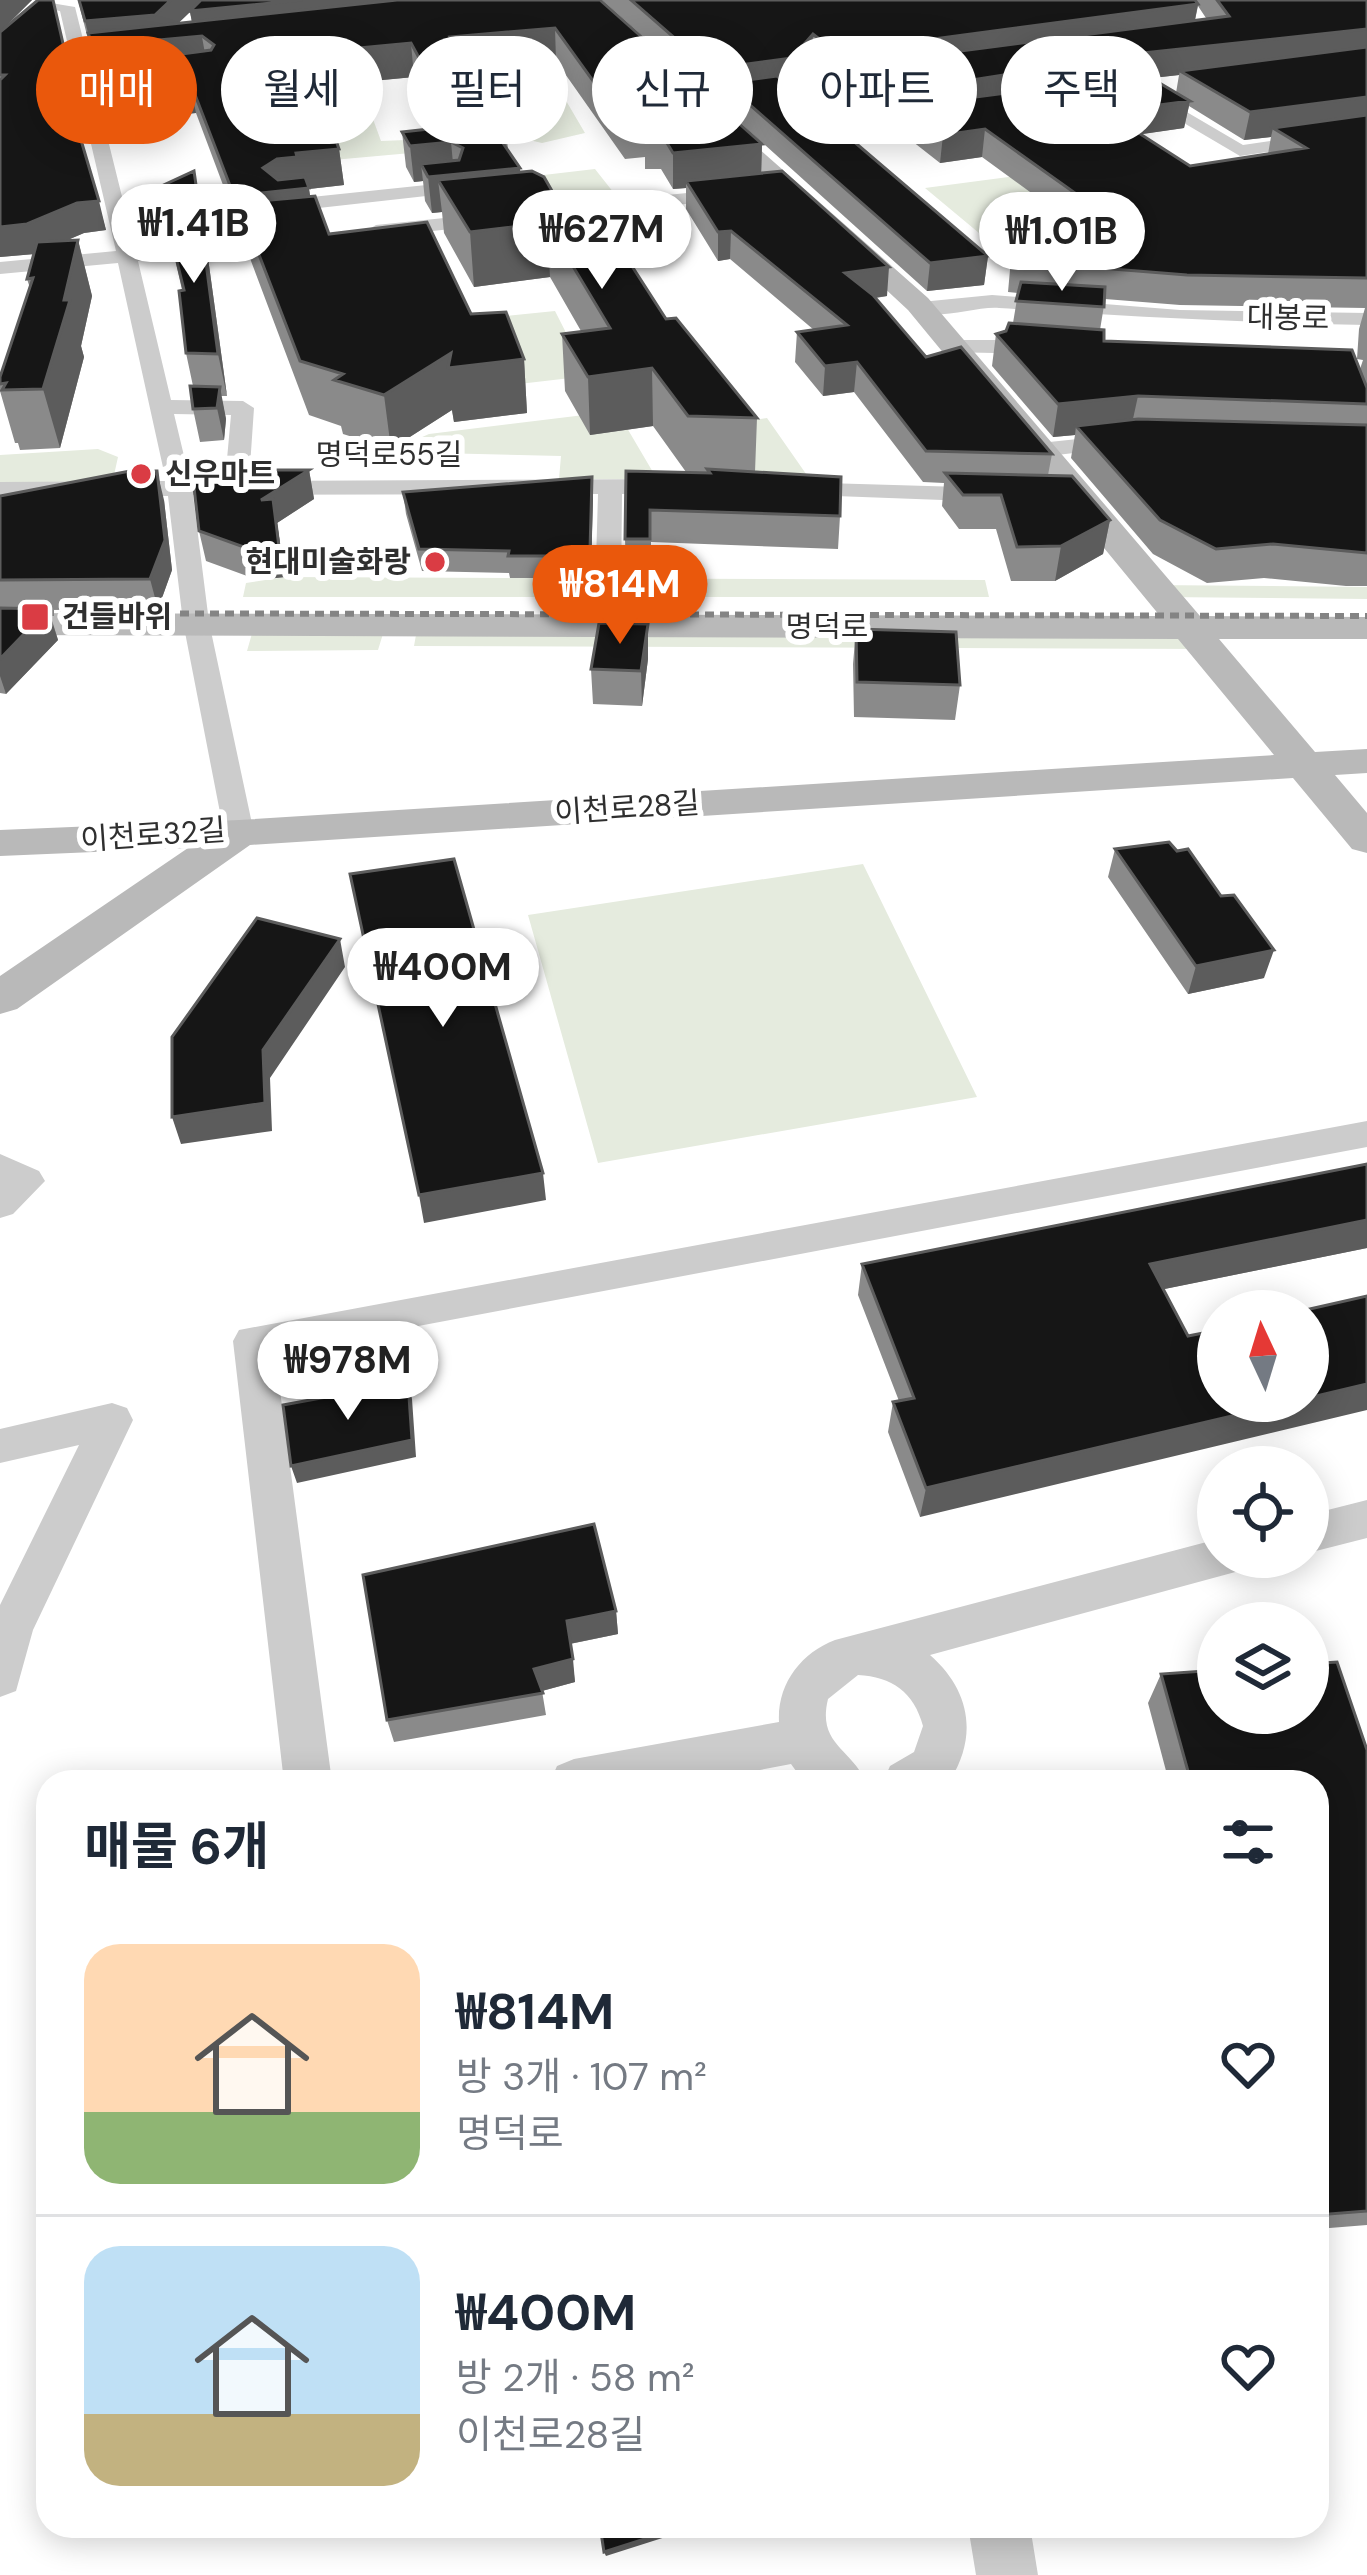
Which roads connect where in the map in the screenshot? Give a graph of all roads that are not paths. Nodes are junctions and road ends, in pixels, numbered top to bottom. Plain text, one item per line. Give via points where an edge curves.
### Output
1 (54, 7) edge
2 (1169, 91) edge
3 (1367, 132) edge
4 (745, 144) edge
5 (794, 187) junction
6 (455, 188) edge
7 (283, 206) edge
8 (358, 233) edge
9 (312, 238) edge
10 (128, 258) junction
11 (0, 268) edge
12 (1015, 304) junction
13 (921, 308) junction
14 (1367, 319) edge
15 (1001, 343) junction
16 (954, 347) junction
17 (1076, 350) edge
18 (160, 407) junction
19 (1154, 440) edge
20 (1040, 450) junction
21 (610, 486) junction
22 (716, 487) edge
23 (761, 488) edge
24 (0, 489) edge
25 (236, 489) junction
26 (180, 490) junction
27 (1080, 498) junction
28 (0, 596) edge
29 (608, 597) junction
30 (1161, 598) junction
31 (1367, 599) edge
32 (195, 610) junction
33 (0, 624) edge
34 (1367, 628) edge
35 (1186, 629) junction
36 (1367, 761) edge
37 (1304, 764) junction
38 (239, 833) junction
39 (1367, 840) edge
40 (0, 843) edge
41 (0, 998) edge
42 (1367, 1134) edge
43 (0, 1446) edge
44 (1367, 1519) edge
45 (1329, 1529) edge
46 (1197, 1564) edge
47 (858, 1654) junction
48 (0, 1676) edge
49 (803, 1740) junction
50 (307, 1770) edge
51 (639, 1770) edge
52 (827, 1770) edge
53 (930, 1770) edge
54 (1001, 2538) edge
55 (1007, 2575) edge

1 - 10 street via 87,57 97,90
2 - 3 street via 1134,91 1240,151
4 - 5 street
5 - 8 street
5 - 13 street
6 - 7 street
9 - 10 street
10 - 11 street
10 - 18 street
12 - 13 street, 대봉로
12 - 14 street, 대봉로
12 - 15 street
13 - 16 street
15 - 16 street
15 - 17 street
16 - 20 street
18 - 25 street via 243,408
18 - 26 street
19 - 20 street
20 - 27 street
21 - 22 street, 명덕로55길
21 - 25 street, 명덕로55길
21 - 29 street
23 - 27 street
24 - 26 street, 명덕로55길
25 - 26 street, 명덕로55길
26 - 32 street
27 - 30 street
28 - 32 street, 명덕로
29 - 30 street, 명덕로
29 - 32 street, 명덕로
30 - 31 street, 명덕로
30 - 35 street
32 - 33 street, 명덕로
32 - 35 street, 명덕로
32 - 38 street, 이천로32길
34 - 35 street, 명덕로
35 - 37 street
36 - 37 street, 이천로28길
37 - 38 street, 이천로28길
37 - 39 street
38 - 40 street, 이천로32길
38 - 41 street
42 - 50 street via 254,1341
43 - 48 street via 112,1420 11,1629
44 - 45 street
46 - 47 street
47 - 49 street via 816,1675 804,1694
47 - 53 street via 905,1662 939,1693 947,1715 940,1759
49 - 51 street
49 - 52 street
54 - 55 street

